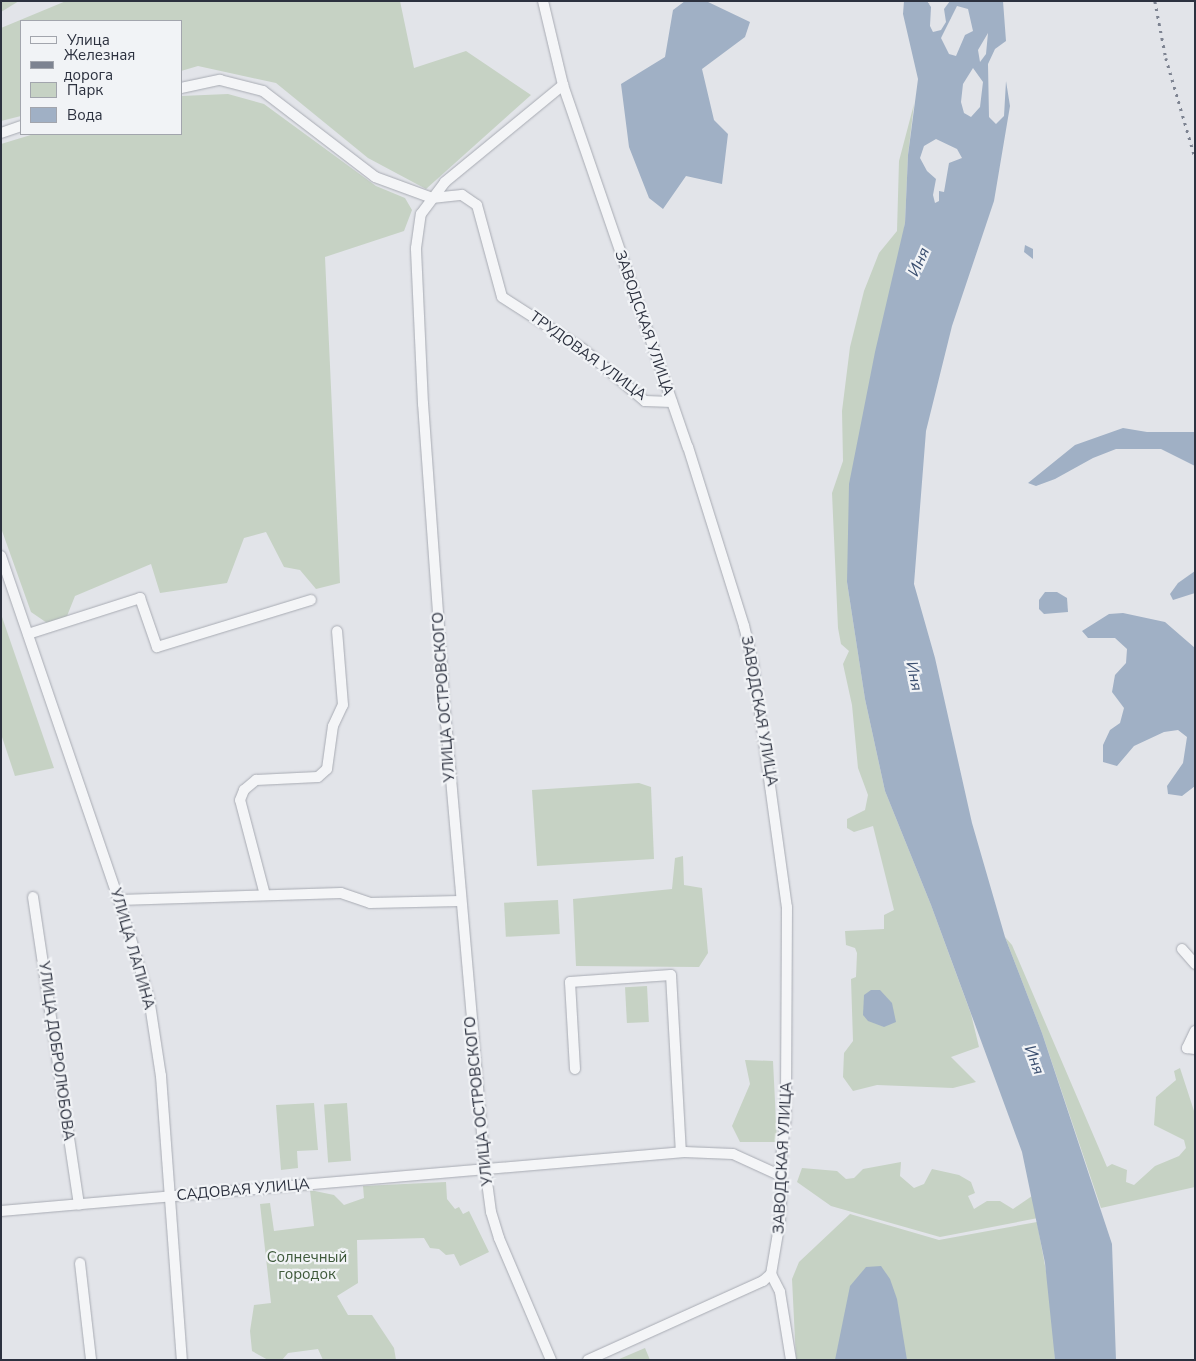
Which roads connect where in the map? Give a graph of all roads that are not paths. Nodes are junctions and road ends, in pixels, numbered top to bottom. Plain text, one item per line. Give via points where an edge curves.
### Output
1 (543, 1) edge
2 (563, 85) junction
3 (182, 88) edge
4 (20, 126) edge
5 (1, 133) edge
6 (432, 198) junction
7 (672, 402) junction
8 (1, 556) edge
9 (312, 600) dead end
10 (337, 631) dead end
11 (28, 634) junction
12 (265, 895) junction
13 (33, 897) dead end
14 (119, 900) junction
15 (460, 901) junction
16 (1182, 949) dead end
17 (1195, 964) edge
18 (1195, 1031) edge
19 (1195, 1049) edge
20 (574, 1070) dead end
21 (681, 1152) junction
22 (485, 1167) junction
23 (779, 1175) junction
24 (170, 1197) junction
25 (78, 1205) junction
26 (1, 1210) edge
27 (80, 1263) dead end
28 (771, 1274) junction
29 (91, 1360) edge
30 (182, 1360) edge
31 (551, 1360) edge
32 (588, 1360) edge
33 (791, 1360) edge

1 - 2 street, ЗАВОДСКАЯ УЛИЦА
2 - 6 street, УЛИЦА ОСТРОВСКОГО via 445,182
2 - 7 street, ЗАВОДСКАЯ УЛИЦА
3 - 6 street via 220,80 263,91 375,177
4 - 5 street
6 - 7 street, ТРУДОВАЯ УЛИЦА via 462,195 477,205 502,297 583,349 645,402
6 - 15 street, УЛИЦА ОСТРОВСКОГО via 421,214 416,248 424,414
7 - 23 street, ЗАВОДСКАЯ УЛИЦА via 744,626 782,857 787,907 788,1054 786,1117
8 - 11 street, УЛИЦА ЛАПИНА
9 - 11 street via 157,647 140,598
10 - 12 street via 343,705 332,726 326,769 318,777 256,780 244,790 240,800
11 - 14 street, УЛИЦА ЛАПИНА
12 - 14 street
12 - 15 street via 341,893 370,903 393,904
13 - 25 street, УЛИЦА ДОБРОЛЮБОВА
14 - 24 street, УЛИЦА ЛАПИНА via 149,998 161,1076
15 - 22 street, УЛИЦА ОСТРОВСКОГО
16 - 17 street
18 - 19 street via 1187,1048
20 - 21 street via 570,982 671,974
21 - 22 street, САДОВАЯ УЛИЦА
21 - 23 street, САДОВАЯ УЛИЦА via 732,1154
22 - 24 street, САДОВАЯ УЛИЦА
22 - 31 street, УЛИЦА ОСТРОВСКОГО via 491,1212 499,1238
23 - 28 street, ЗАВОДСКАЯ УЛИЦА via 782,1180 780,1221
24 - 25 street, САДОВАЯ УЛИЦА
24 - 30 street, УЛИЦА ЛАПИНА
25 - 26 street, САДОВАЯ УЛИЦА
27 - 29 street
28 - 32 street via 719,1302
28 - 33 street via 780,1292

